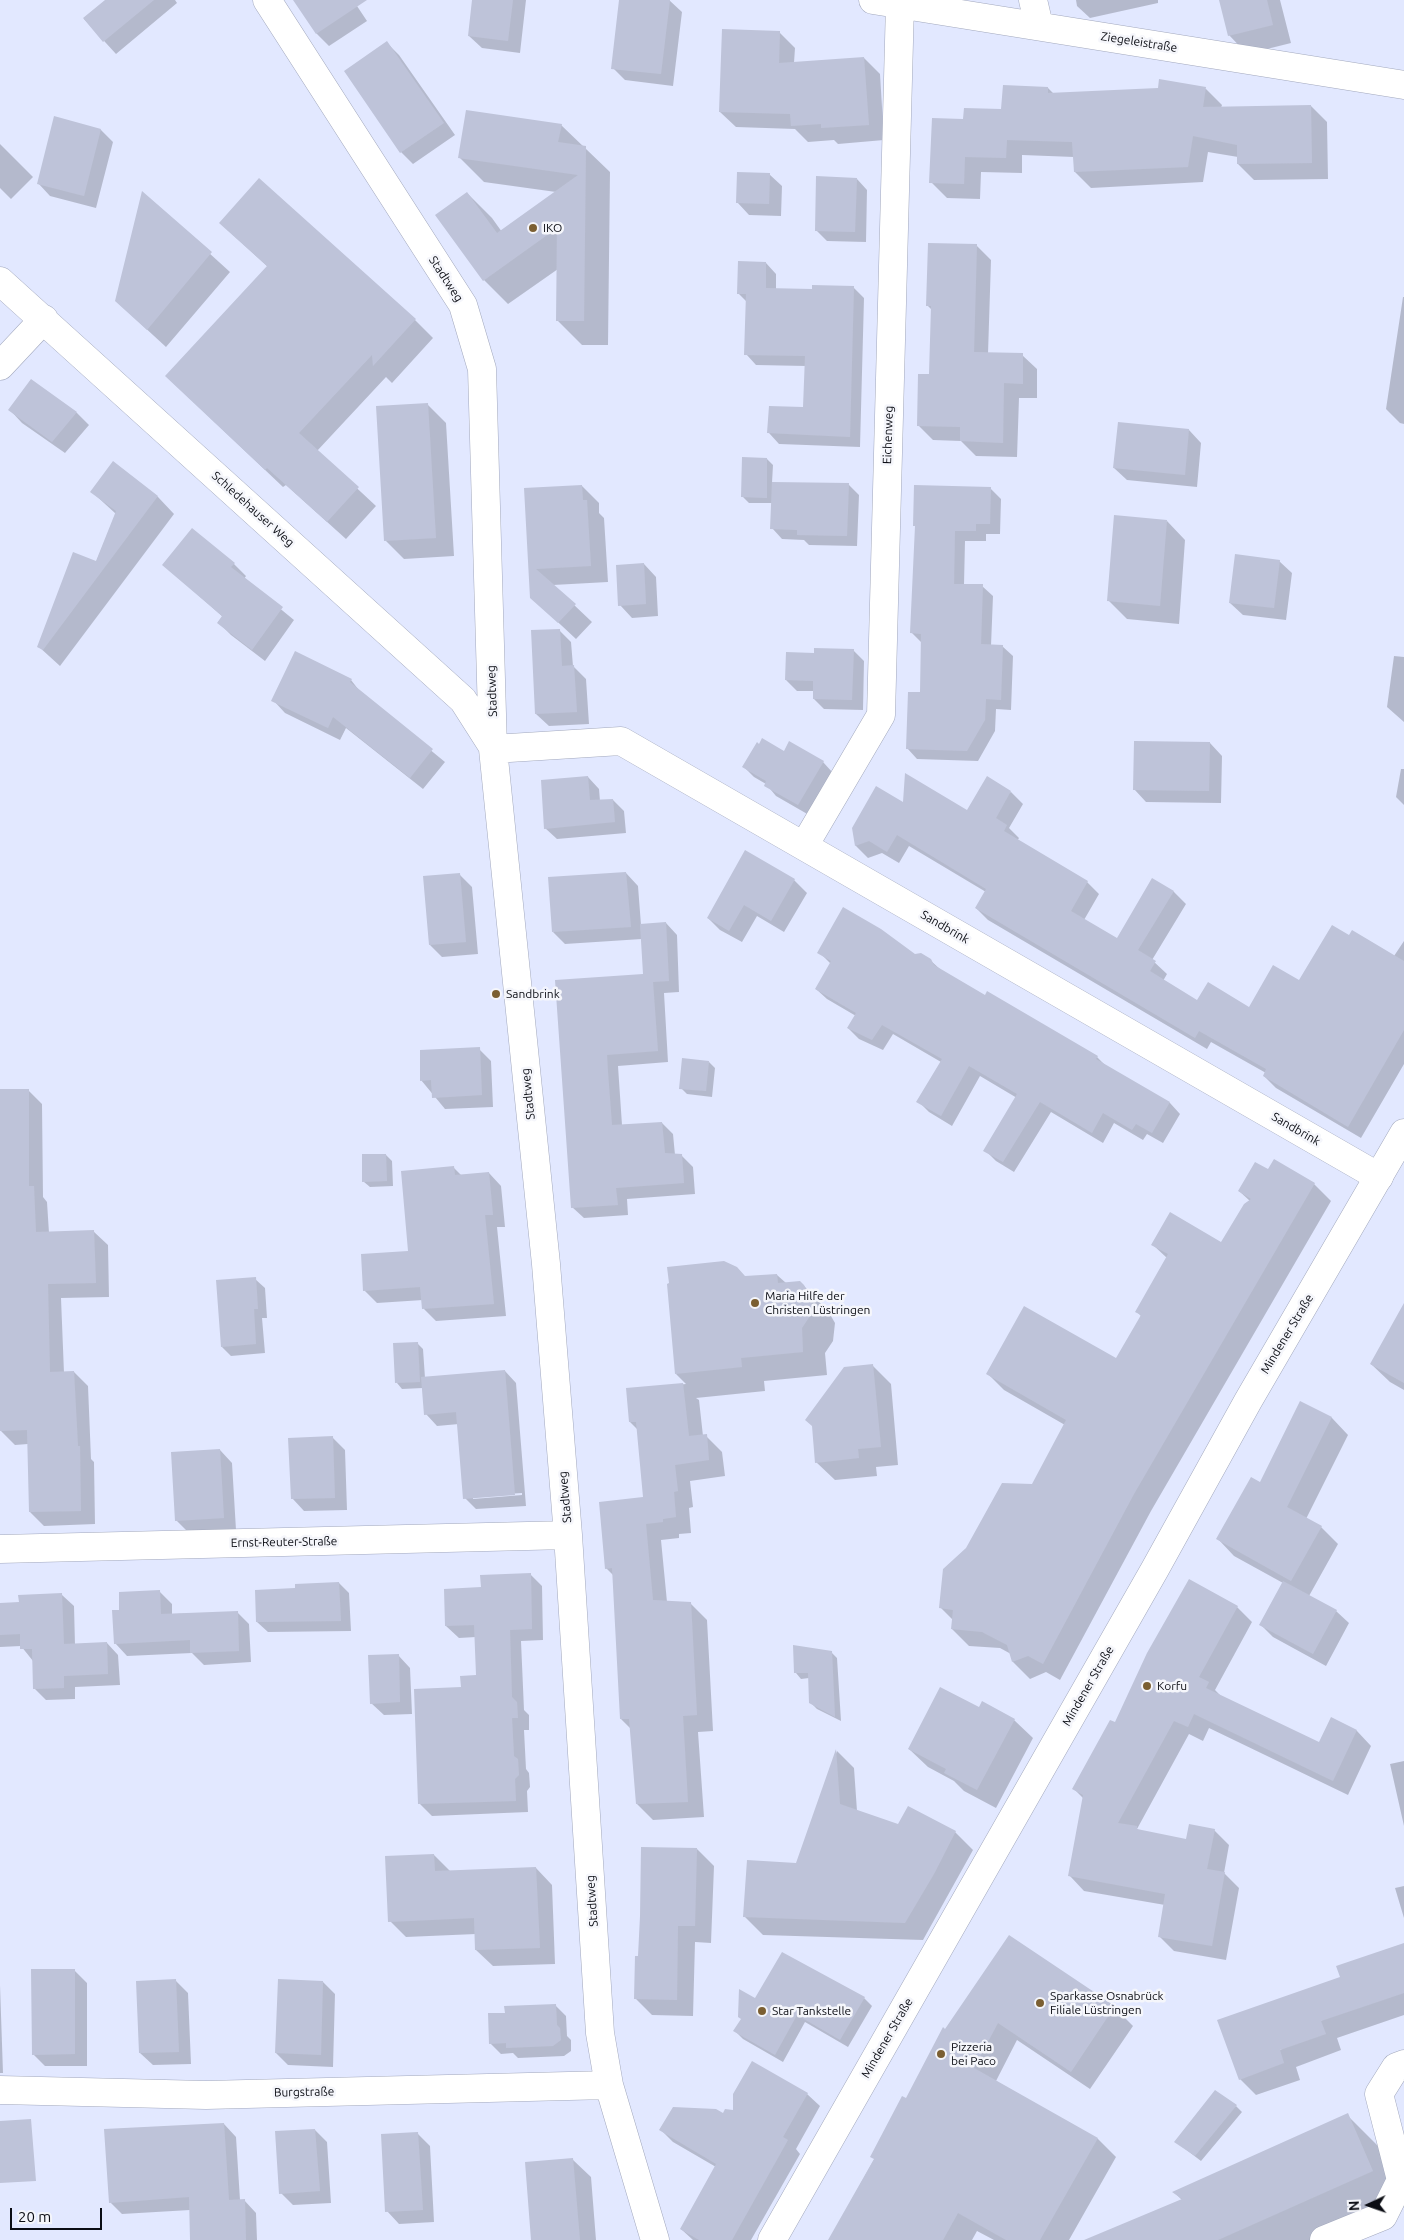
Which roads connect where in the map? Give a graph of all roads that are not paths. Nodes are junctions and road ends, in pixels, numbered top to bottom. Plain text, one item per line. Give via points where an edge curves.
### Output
1 (267, 0) edge
2 (873, 0) edge
3 (1033, 0) edge
4 (900, 4) junction
5 (1039, 26) junction
6 (1404, 86) edge
7 (0, 281) edge
8 (44, 319) junction
9 (0, 366) edge
10 (493, 749) junction
11 (804, 846) junction
12 (1404, 1133) edge
13 (1379, 1177) junction
14 (568, 1535) junction
15 (0, 1550) edge
16 (1404, 2064) edge
17 (609, 2085) junction
18 (0, 2090) edge
19 (655, 2240) edge
20 (772, 2240) edge
21 (1324, 2240) edge

1 - 10 street, Stadtweg via 463,305 482,370
2 - 4 street, Ziegeleistraße
3 - 5 street
4 - 5 street, Ziegeleistraße
4 - 11 street, Eichenweg via 881,715
5 - 6 street, Ziegeleistraße
7 - 8 street, Schledehauser Weg
8 - 9 street
8 - 10 street, Schledehauser Weg via 463,700
10 - 11 street, Sandbrink via 621,741
10 - 14 street, Stadtweg via 546,1264
11 - 13 street, Sandbrink
12 - 13 street, Mindener Straße
13 - 20 street, Mindener Straße via 1248,1401
14 - 15 street, Ernst-Reuter-Straße
14 - 17 street, Stadtweg via 600,2033
16 - 21 street via 1396,2067 1379,2094 1401,2180 1383,2216
17 - 18 street, Burgstraße via 206,2095
17 - 19 street, Stadtweg

